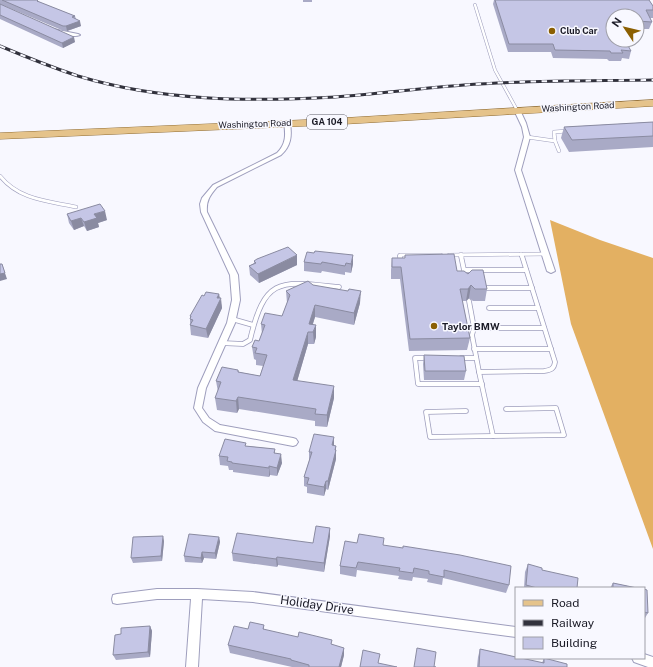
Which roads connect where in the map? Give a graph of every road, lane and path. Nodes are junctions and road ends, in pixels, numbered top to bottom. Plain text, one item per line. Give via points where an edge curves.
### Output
1 (475, 5) dead end
2 (49, 27) edge
3 (78, 35) dead end
4 (653, 103) edge
5 (517, 110) junction
6 (287, 123) junction
7 (569, 131) edge
8 (0, 136) edge
9 (527, 138) junction
10 (554, 141) junction
11 (560, 151) dead end
12 (0, 176) edge
13 (76, 207) dead end
14 (461, 254) junction
15 (521, 254) junction
16 (545, 254) junction
17 (401, 265) edge
18 (464, 270) junction
19 (526, 270) junction
20 (551, 271) dead end
21 (465, 276) edge
22 (339, 287) dead end
23 (486, 288) edge
24 (532, 288) junction
25 (469, 301) dead end
26 (489, 308) dead end
27 (538, 308) junction
28 (232, 318) junction
29 (253, 325) junction
30 (474, 328) junction
31 (544, 328) junction
32 (222, 343) junction
33 (474, 349) junction
34 (551, 349) junction
35 (431, 358) edge
36 (454, 358) edge
37 (476, 358) junction
38 (479, 372) junction
39 (482, 384) junction
40 (506, 409) dead end
41 (466, 411) dead end
42 (493, 436) junction
43 (293, 442) dead end
44 (197, 594) junction
45 (117, 599) dead end
46 (515, 632) edge
47 (641, 659) edge
48 (653, 663) edge
49 (192, 667) edge

1 - 5 lane via 495,70
2 - 3 street via 63,33
4 - 5 main road, Washington Road / GA 104
5 - 6 main road, Washington Road / GA 104
5 - 9 street
6 - 8 main road, Washington Road / GA 104
6 - 28 street via 289,140 286,148 215,186 206,194 203,203 204,212 234,275 236,300
7 - 10 lane via 554,132
9 - 10 lane
9 - 16 street via 518,162 518,170
10 - 11 lane
12 - 13 lane via 5,184 17,192 32,198
14 - 15 lane
14 - 17 lane via 400,255
14 - 18 lane
15 - 16 lane
15 - 19 lane
16 - 20 street
18 - 19 lane
18 - 21 lane
19 - 24 lane
22 - 29 lane via 282,284 269,292 259,307
23 - 24 lane
24 - 27 lane
25 - 30 lane
26 - 27 lane
27 - 31 lane
28 - 29 lane
28 - 32 street
29 - 32 lane via 250,340 243,344
30 - 31 lane
30 - 33 lane
31 - 34 lane
32 - 43 street via 202,388 198,408 206,420 218,428
33 - 34 lane
33 - 37 lane
34 - 38 lane via 555,362 551,370
35 - 39 lane via 415,358 418,384
36 - 37 lane
37 - 38 lane
38 - 39 lane
39 - 42 lane
40 - 42 lane via 556,408 564,435
41 - 42 lane via 426,412 430,437
44 - 45 street, Holiday Drive via 157,594
44 - 46 street, Holiday Drive via 253,597
44 - 49 street
47 - 48 street

